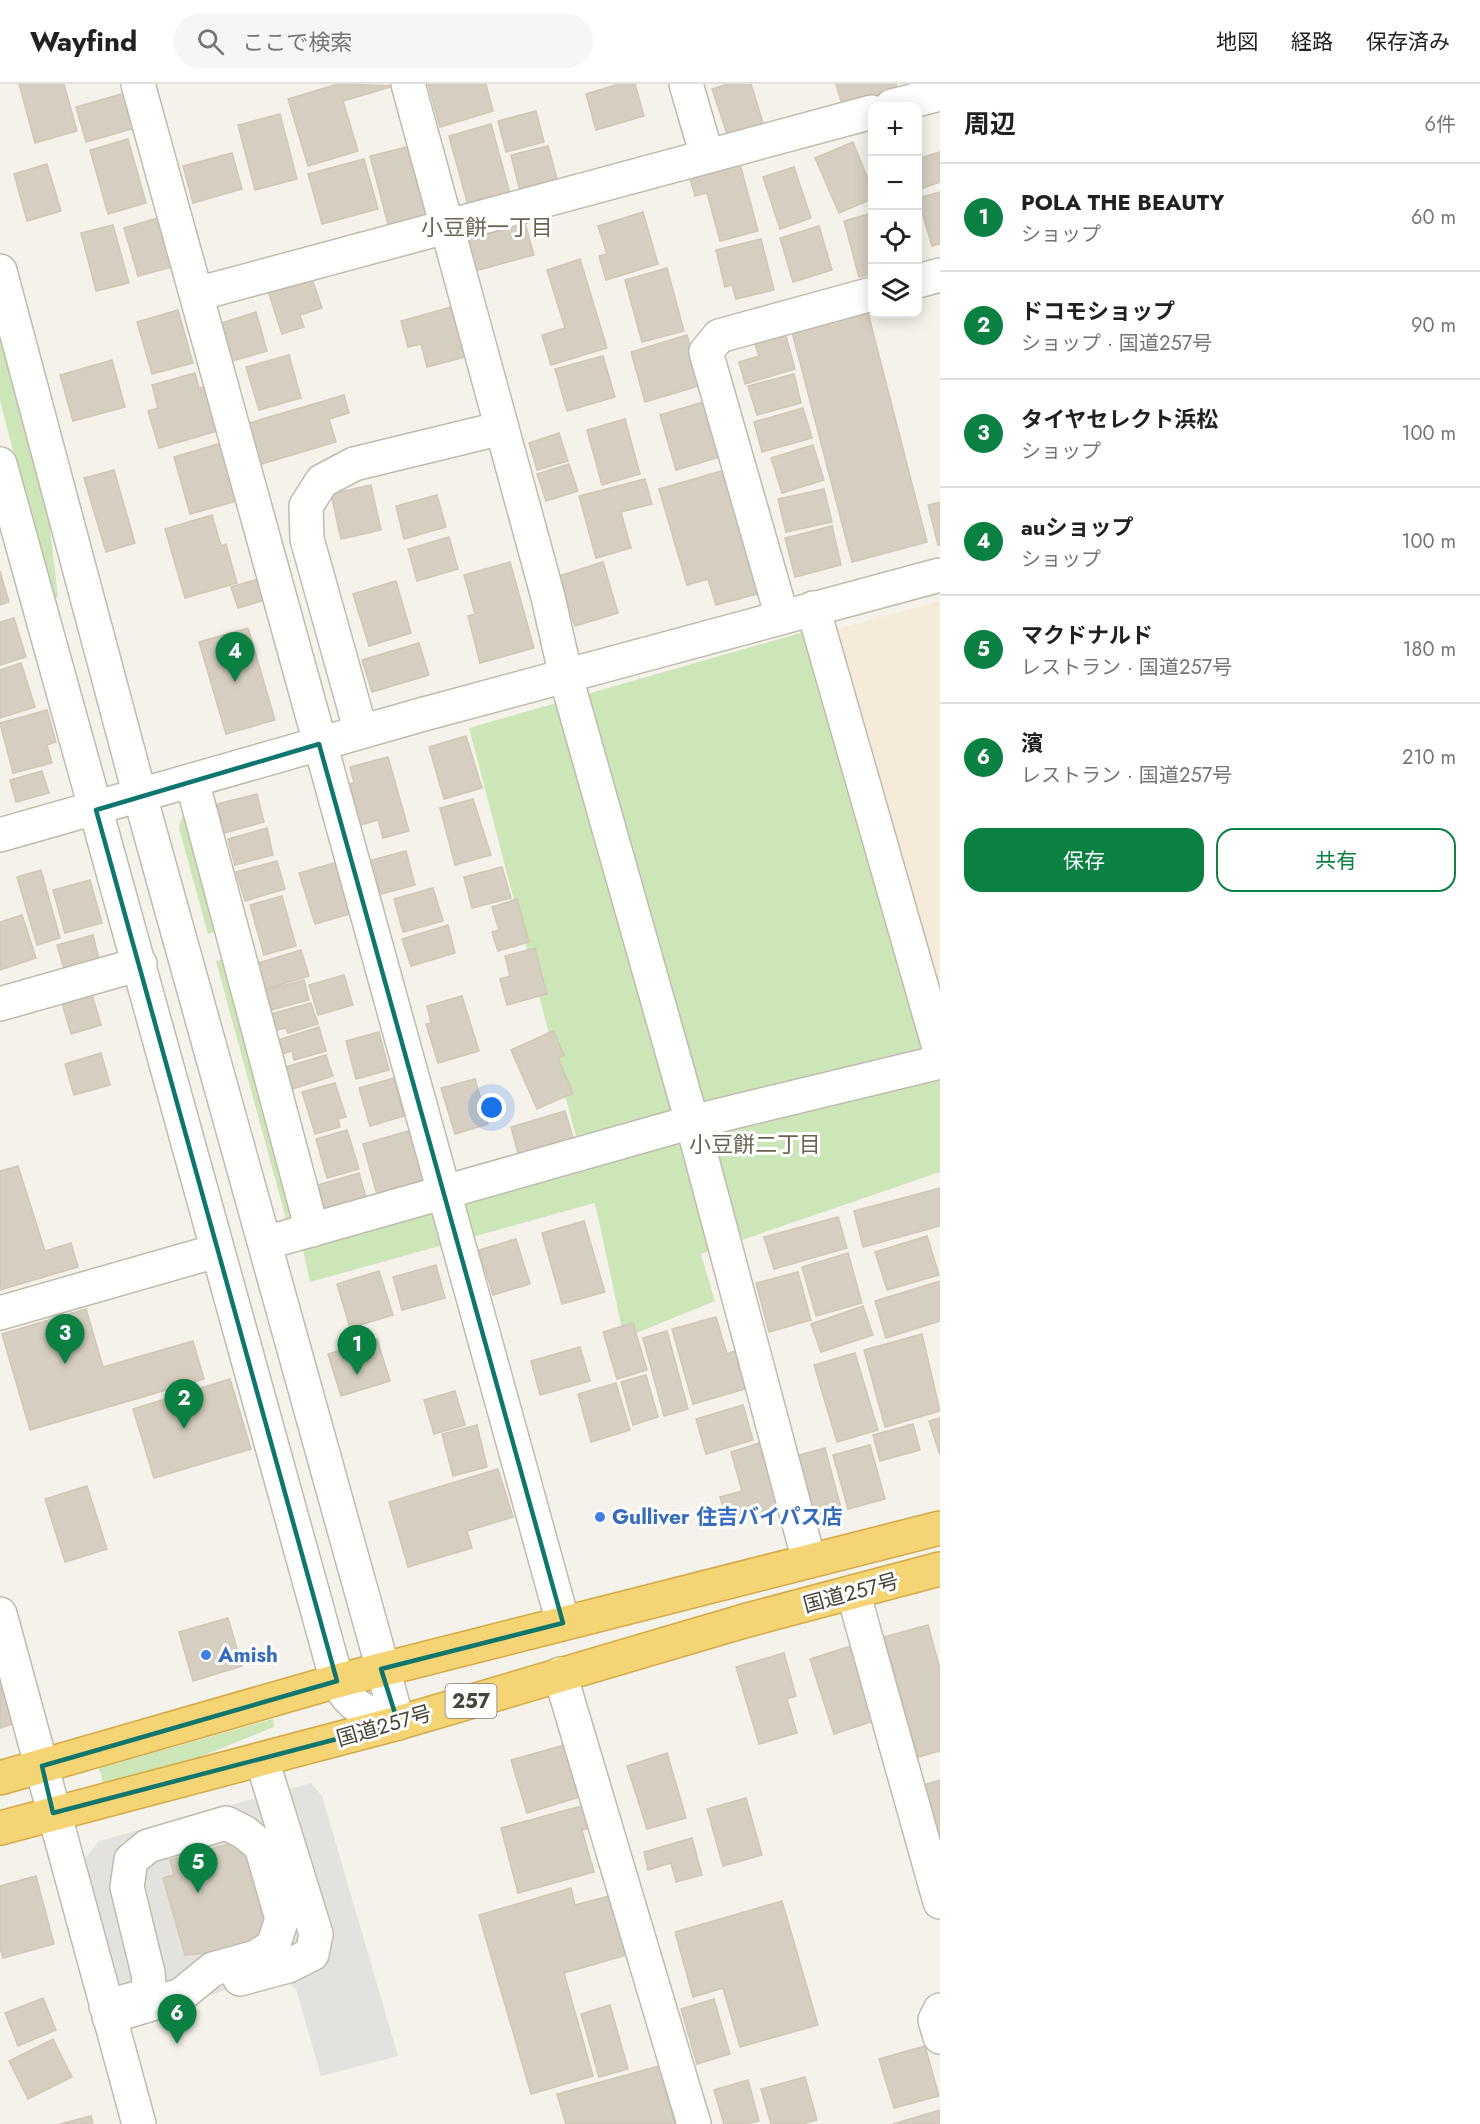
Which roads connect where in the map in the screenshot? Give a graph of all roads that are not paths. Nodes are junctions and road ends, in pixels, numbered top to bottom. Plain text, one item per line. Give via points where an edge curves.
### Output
1 (138, 84) edge
2 (408, 84) edge
3 (686, 84) edge
4 (940, 94) edge
5 (908, 102) edge
6 (868, 113) edge
7 (707, 156) junction
8 (447, 227) junction
9 (0, 271) edge
10 (940, 275) edge
11 (922, 280) edge
12 (197, 294) junction
13 (868, 295) edge
14 (502, 428) junction
15 (0, 464) edge
16 (940, 574) edge
17 (813, 608) junction
18 (782, 617) junction
19 (566, 677) junction
20 (361, 732) junction
21 (319, 744) junction
22 (192, 781) junction
23 (140, 796) junction
24 (96, 810) junction
25 (0, 835) edge
26 (140, 964) junction
27 (0, 1004) edge
28 (940, 1051) edge
29 (940, 1062) edge
30 (692, 1122) junction
31 (444, 1192) junction
32 (312, 1230) junction
33 (265, 1243) junction
34 (216, 1251) junction
35 (0, 1313) edge
36 (940, 1528) edge
37 (808, 1561) junction
38 (940, 1569) edge
39 (853, 1592) junction
40 (0, 1614) edge
41 (563, 1623) junction
42 (381, 1669) junction
43 (560, 1674) junction
44 (337, 1681) junction
45 (398, 1723) junction
46 (252, 1762) junction
47 (42, 1766) junction
48 (0, 1778) edge
49 (53, 1813) junction
50 (0, 1828) edge
51 (261, 1846) junction
52 (940, 1902) edge
53 (181, 1995) junction
54 (940, 2010) edge
55 (108, 2012) junction
56 (940, 2037) edge
57 (139, 2124) edge
58 (694, 2124) edge

1 - 12 street
2 - 8 street
3 - 7 street
4 - 5 street
6 - 7 street
7 - 8 street
8 - 12 street
8 - 14 street
9 - 23 street
10 - 11 street
12 - 21 street
13 - 18 street via 719,336 706,352
14 - 19 street
14 - 20 street via 354,464 322,481 306,506 307,539
15 - 24 street
16 - 17 street
17 - 18 street
17 - 28 street
18 - 19 street
19 - 20 street
19 - 30 street
20 - 21 street
21 - 22 street
21 - 31 street
22 - 23 street
22 - 32 street
23 - 24 street
23 - 33 street
24 - 25 street
24 - 26 street
26 - 27 street
26 - 34 street
29 - 30 street
30 - 31 street
30 - 37 street
31 - 32 street
31 - 41 street
32 - 33 street
33 - 42 street
34 - 35 street
34 - 44 street
36 - 37 highway, 国道257号 / 257
37 - 41 highway, 国道257号 / 257
38 - 39 highway, 国道257号 / 257
39 - 43 highway, 国道257号 / 257
39 - 52 street
40 - 47 street
41 - 42 highway, 国道257号 / 257
42 - 44 highway, 国道257号 / 257
42 - 45 street
43 - 45 highway, 国道257号 / 257
43 - 58 street
44 - 45 street via 345,1697 360,1710
44 - 47 highway, 国道257号 / 257
45 - 46 highway, 国道257号 / 257
46 - 49 highway, 国道257号 / 257
46 - 51 street
46 - 53 street via 316,1934 312,1954 288,1965
47 - 48 highway, 国道257号 / 257
47 - 49 street
49 - 50 highway, 国道257号 / 257
49 - 55 street
51 - 53 street via 282,1919 273,1946 256,1957 213,1969
51 - 55 street via 226,1823 148,1846 131,1860 127,1887 150,1995
53 - 55 street
54 - 56 street via 935,2020
55 - 57 street

